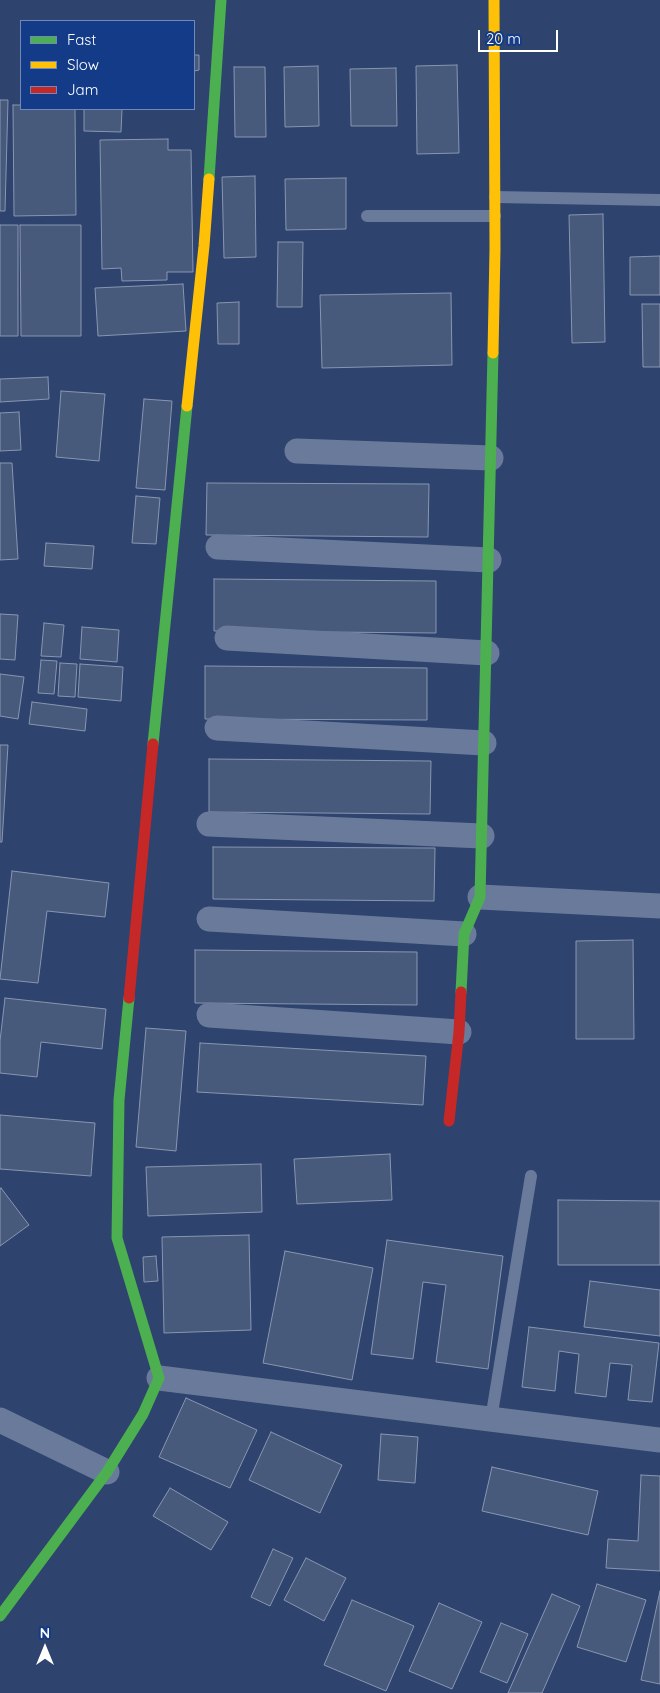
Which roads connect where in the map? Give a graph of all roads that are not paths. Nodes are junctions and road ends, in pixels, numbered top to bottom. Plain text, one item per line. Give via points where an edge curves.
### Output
1 (221, 0) edge
2 (494, 0) edge
3 (495, 197) junction
4 (660, 200) edge
5 (367, 216) dead end
6 (496, 216) junction
7 (296, 451) dead end
8 (492, 458) junction
9 (218, 548) dead end
10 (489, 560) junction
11 (227, 638) dead end
12 (487, 653) junction
13 (217, 728) dead end
14 (484, 743) junction
15 (208, 824) dead end
16 (482, 836) junction
17 (480, 897) junction
18 (660, 906) edge
19 (208, 919) dead end
20 (464, 934) junction
21 (209, 1015) dead end
22 (459, 1032) junction
23 (449, 1121) dead end
24 (531, 1176) dead end
25 (160, 1378) junction
26 (0, 1420) edge
27 (492, 1420) junction
28 (660, 1440) edge
29 (107, 1472) junction
30 (0, 1616) edge

1 - 25 street via 204,246 119,1100 118,1238
2 - 3 street
3 - 4 lane
3 - 6 street
5 - 6 lane
6 - 8 street
7 - 8 street
8 - 10 street
9 - 10 street
10 - 12 street
11 - 12 street
12 - 14 street
13 - 14 street
14 - 16 street
15 - 16 street
16 - 17 street
17 - 18 street
17 - 20 street
19 - 20 street
20 - 22 street
21 - 22 street
22 - 23 street
24 - 27 lane
25 - 27 street
25 - 29 street via 143,1414
26 - 29 street
27 - 28 street
29 - 30 street

